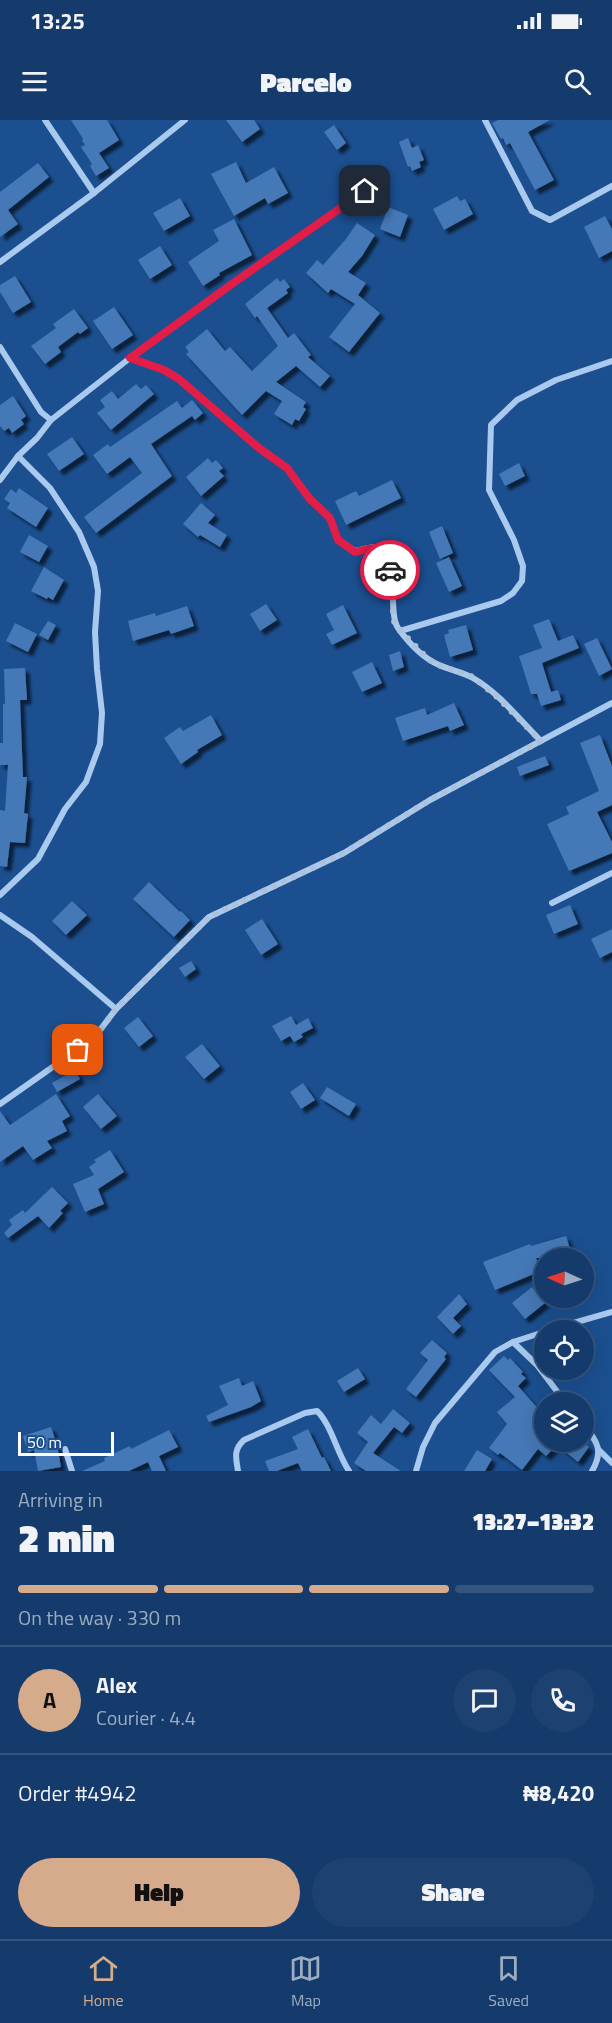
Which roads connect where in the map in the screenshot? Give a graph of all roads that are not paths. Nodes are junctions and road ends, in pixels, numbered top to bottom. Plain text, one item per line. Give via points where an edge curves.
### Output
1 (45, 120) edge
2 (185, 120) edge
3 (485, 120) edge
4 (612, 186) edge
5 (365, 191) dead end
6 (94, 193) junction
7 (0, 262) edge
8 (0, 348) edge
9 (130, 358) junction
10 (612, 361) edge
11 (51, 420) junction
12 (18, 456) junction
13 (0, 480) edge
14 (400, 630) junction
15 (612, 703) edge
16 (541, 741) junction
17 (612, 873) edge
18 (0, 895) edge
19 (552, 903) dead end
20 (0, 915) edge
21 (116, 1009) junction
22 (0, 1104) edge
23 (612, 1312) edge
24 (584, 1320) edge
25 (534, 1335) edge
26 (513, 1342) junction
27 (557, 1392) edge
28 (594, 1440) edge
29 (65, 1449) dead end
30 (599, 1450) junction
31 (612, 1462) edge
32 (72, 1471) edge
33 (238, 1471) edge
34 (348, 1471) edge
35 (416, 1471) edge
36 (592, 1471) edge

1 - 6 street
2 - 6 street
3 - 4 street via 532,211 550,220
5 - 9 street
6 - 7 street
8 - 11 street via 41,412
9 - 11 street
9 - 14 street via 179,379 287,468 330,518 338,540 345,546 355,552 382,549 393,588 393,620
10 - 14 street via 556,380 517,400 491,425 489,490 523,566 522,581 513,593 501,601
11 - 12 street
12 - 13 street
12 - 18 street via 50,488 79,532 94,567 102,714 100,744 86,782 65,809 38,859
14 - 16 street via 428,659 473,677
15 - 16 street
16 - 21 street via 430,800 344,853 209,917
17 - 19 street
20 - 21 street via 32,937
21 - 22 street via 94,1038
23 - 24 street
25 - 26 street
26 - 27 street
26 - 35 street via 495,1352 435,1424
28 - 30 street
29 - 32 street
30 - 31 street
30 - 36 street
33 - 34 street via 235,1455 244,1440 317,1411 325,1419

